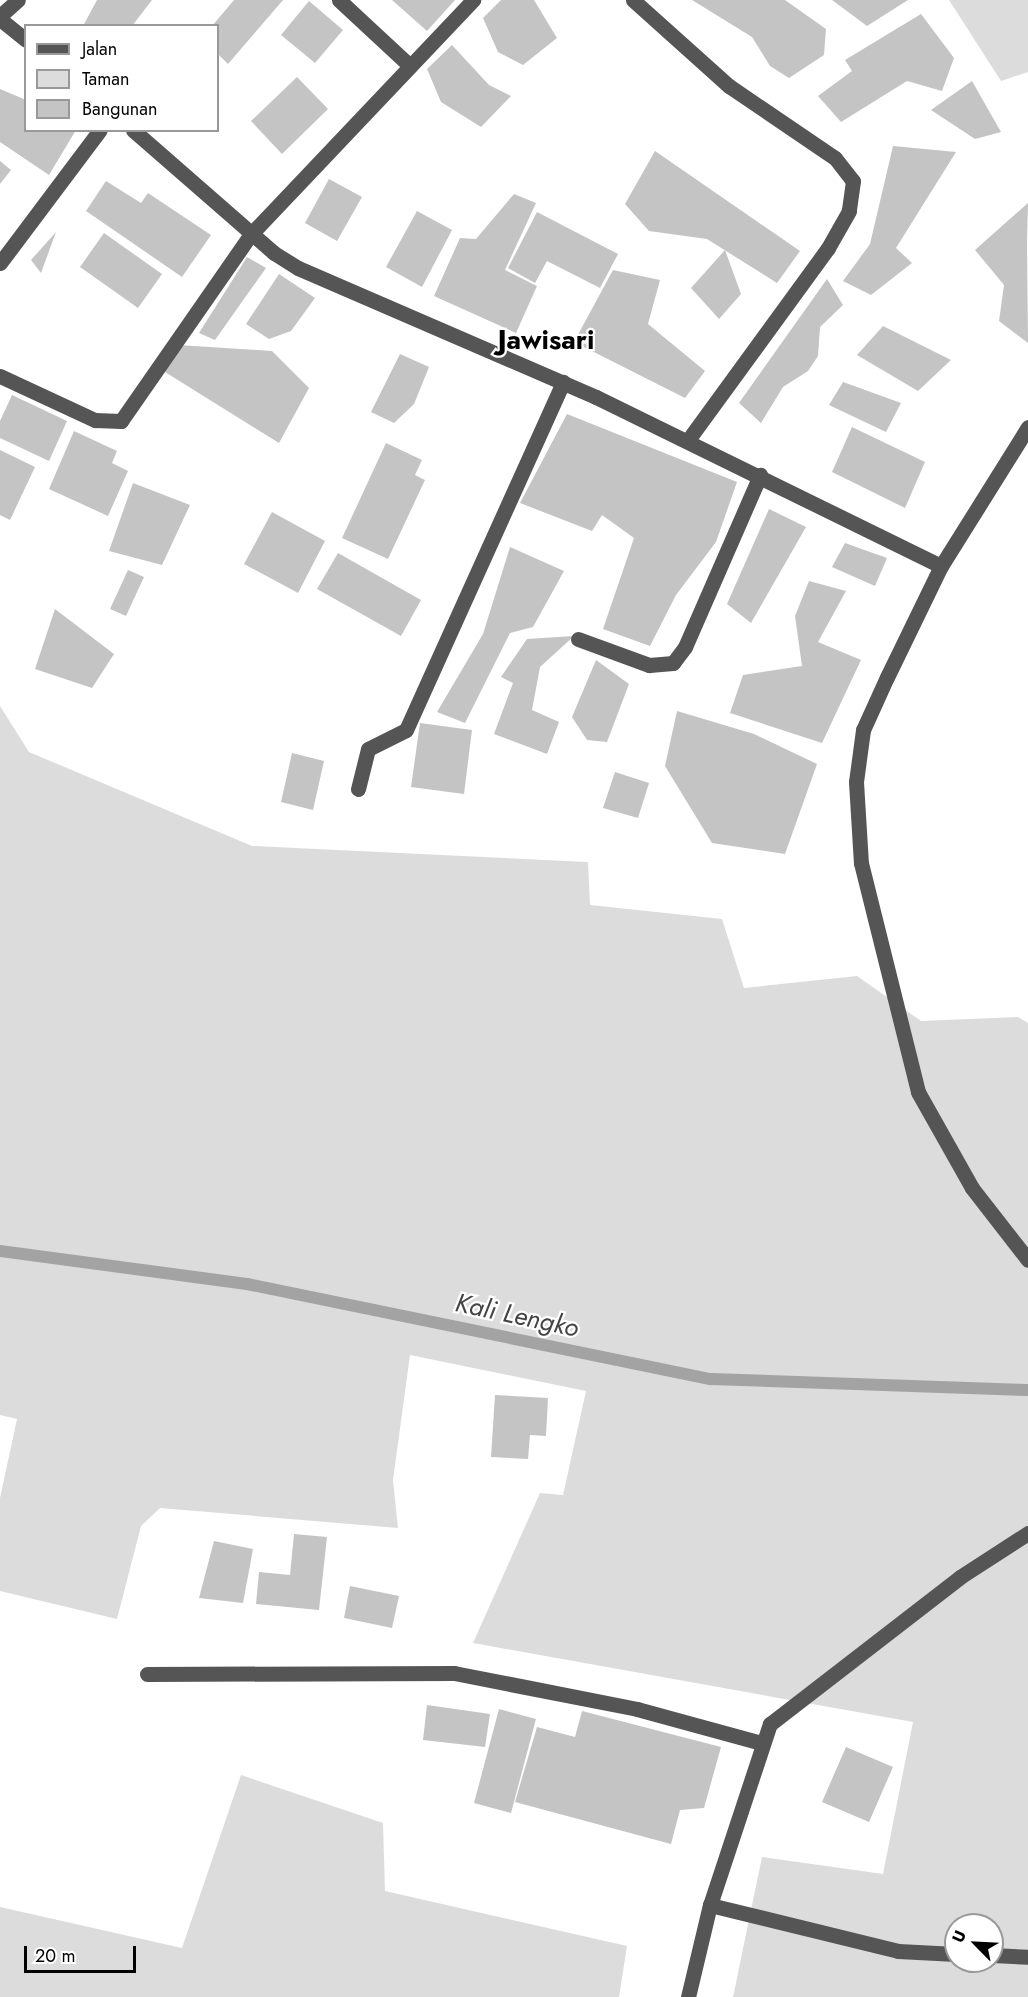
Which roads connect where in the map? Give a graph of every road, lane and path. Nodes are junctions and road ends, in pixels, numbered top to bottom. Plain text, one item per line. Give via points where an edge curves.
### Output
1 (18, 0) edge
2 (339, 0) edge
3 (473, 0) edge
4 (633, 0) edge
5 (0, 18) edge
6 (24, 38) edge
7 (410, 66) junction
8 (98, 132) edge
9 (135, 132) edge
10 (251, 234) junction
11 (0, 263) edge
12 (0, 376) edge
13 (563, 382) junction
14 (1028, 427) edge
15 (688, 440) junction
16 (760, 475) junction
17 (942, 566) junction
18 (578, 639) dead end
19 (358, 789) dead end
20 (1028, 1260) edge
21 (1028, 1533) edge
22 (147, 1674) dead end
23 (761, 1743) junction
24 (710, 1905) junction
25 (944, 1953) edge
26 (1004, 1956) edge
27 (1028, 1957) edge
28 (688, 1997) edge

1 - 5 street
2 - 7 street
3 - 7 street
4 - 15 street via 729,86 836,158 853,181 849,211 828,248
5 - 6 street
7 - 10 street
8 - 11 street
9 - 10 street
10 - 12 street via 116,425
10 - 13 street via 274,253 330,283
13 - 15 street
13 - 19 street via 406,730 368,749
14 - 17 street
15 - 16 street
16 - 17 street
16 - 18 street via 685,647 673,663 649,665
17 - 20 street via 863,730 856,782 861,863 918,1092 972,1188
21 - 23 street via 785,1709
22 - 23 street via 453,1673 637,1709
23 - 24 street
24 - 25 street via 898,1951
24 - 28 street
26 - 27 street

